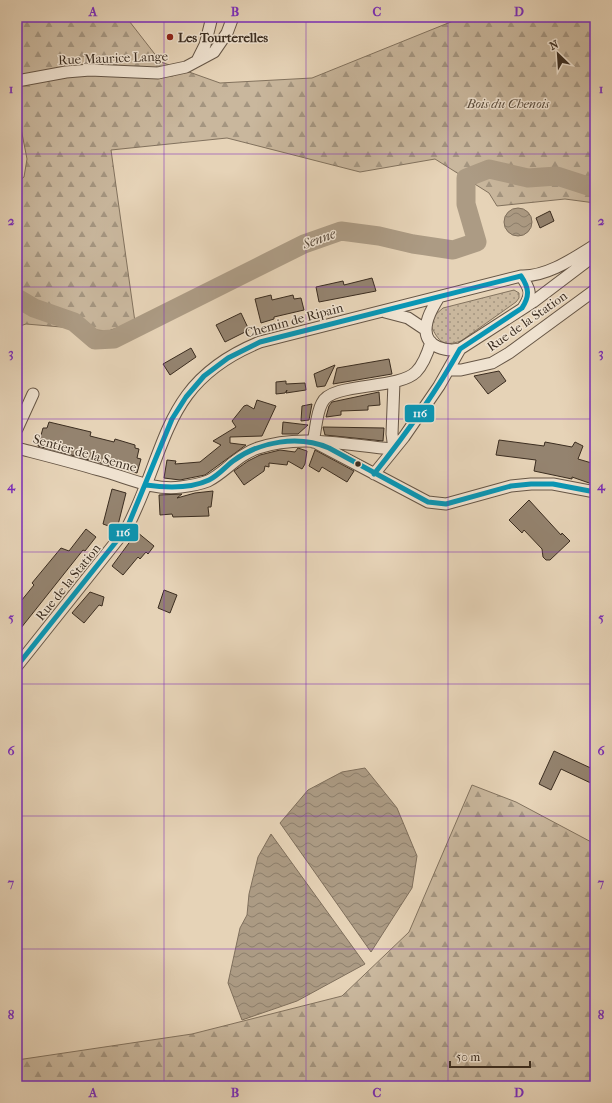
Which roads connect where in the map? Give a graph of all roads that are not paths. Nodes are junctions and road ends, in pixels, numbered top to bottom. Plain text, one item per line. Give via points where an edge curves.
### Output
1 (212, 17) edge
2 (233, 17) edge
3 (197, 61) junction
4 (17, 81) edge
5 (595, 245) edge
6 (595, 256) edge
7 (521, 276) junction
8 (595, 290) edge
9 (439, 297) junction
10 (522, 308) junction
11 (380, 312) junction
12 (426, 330) junction
13 (431, 342) junction
14 (460, 349) junction
15 (449, 370) junction
16 (394, 382) junction
17 (33, 394) dead end
18 (17, 429) edge
19 (313, 442) junction
20 (17, 448) edge
21 (394, 449) junction
22 (374, 474) junction
23 (146, 485) junction
24 (595, 492) edge
25 (17, 666) edge

1 - 3 street via 205,45
2 - 3 street, Rue Maurice Lange via 227,33 214,52
3 - 4 street, Rue Maurice Lange via 170,72 90,70
5 - 7 street, Chemin de Ripain via 556,267 530,276
6 - 10 street
7 - 9 street, Chemin de Ripain
7 - 10 street via 530,291 529,299
8 - 15 street, Rue de la Station via 492,363
9 - 11 street, Chemin de Ripain
9 - 12 street via 429,313
10 - 14 street
11 - 12 street, Chemin de Ripain via 408,318
11 - 23 street, Chemin de Ripain via 260,342 220,362 199,380 179,405 169,423
12 - 13 street
13 - 14 street via 446,350
13 - 16 street via 417,372
14 - 15 street
15 - 21 street
16 - 19 street via 338,392 326,397 322,403
16 - 21 street
17 - 18 street, Sentier de la Senne
19 - 21 street
19 - 22 street via 329,448
19 - 23 street via 290,442 245,453 208,481 198,484 175,487
20 - 23 street, Sentier de la Senne via 101,470
21 - 22 street
22 - 24 street via 428,502 446,504 511,486 531,484 553,484
23 - 25 street, Rue de la Station via 135,513 117,543

